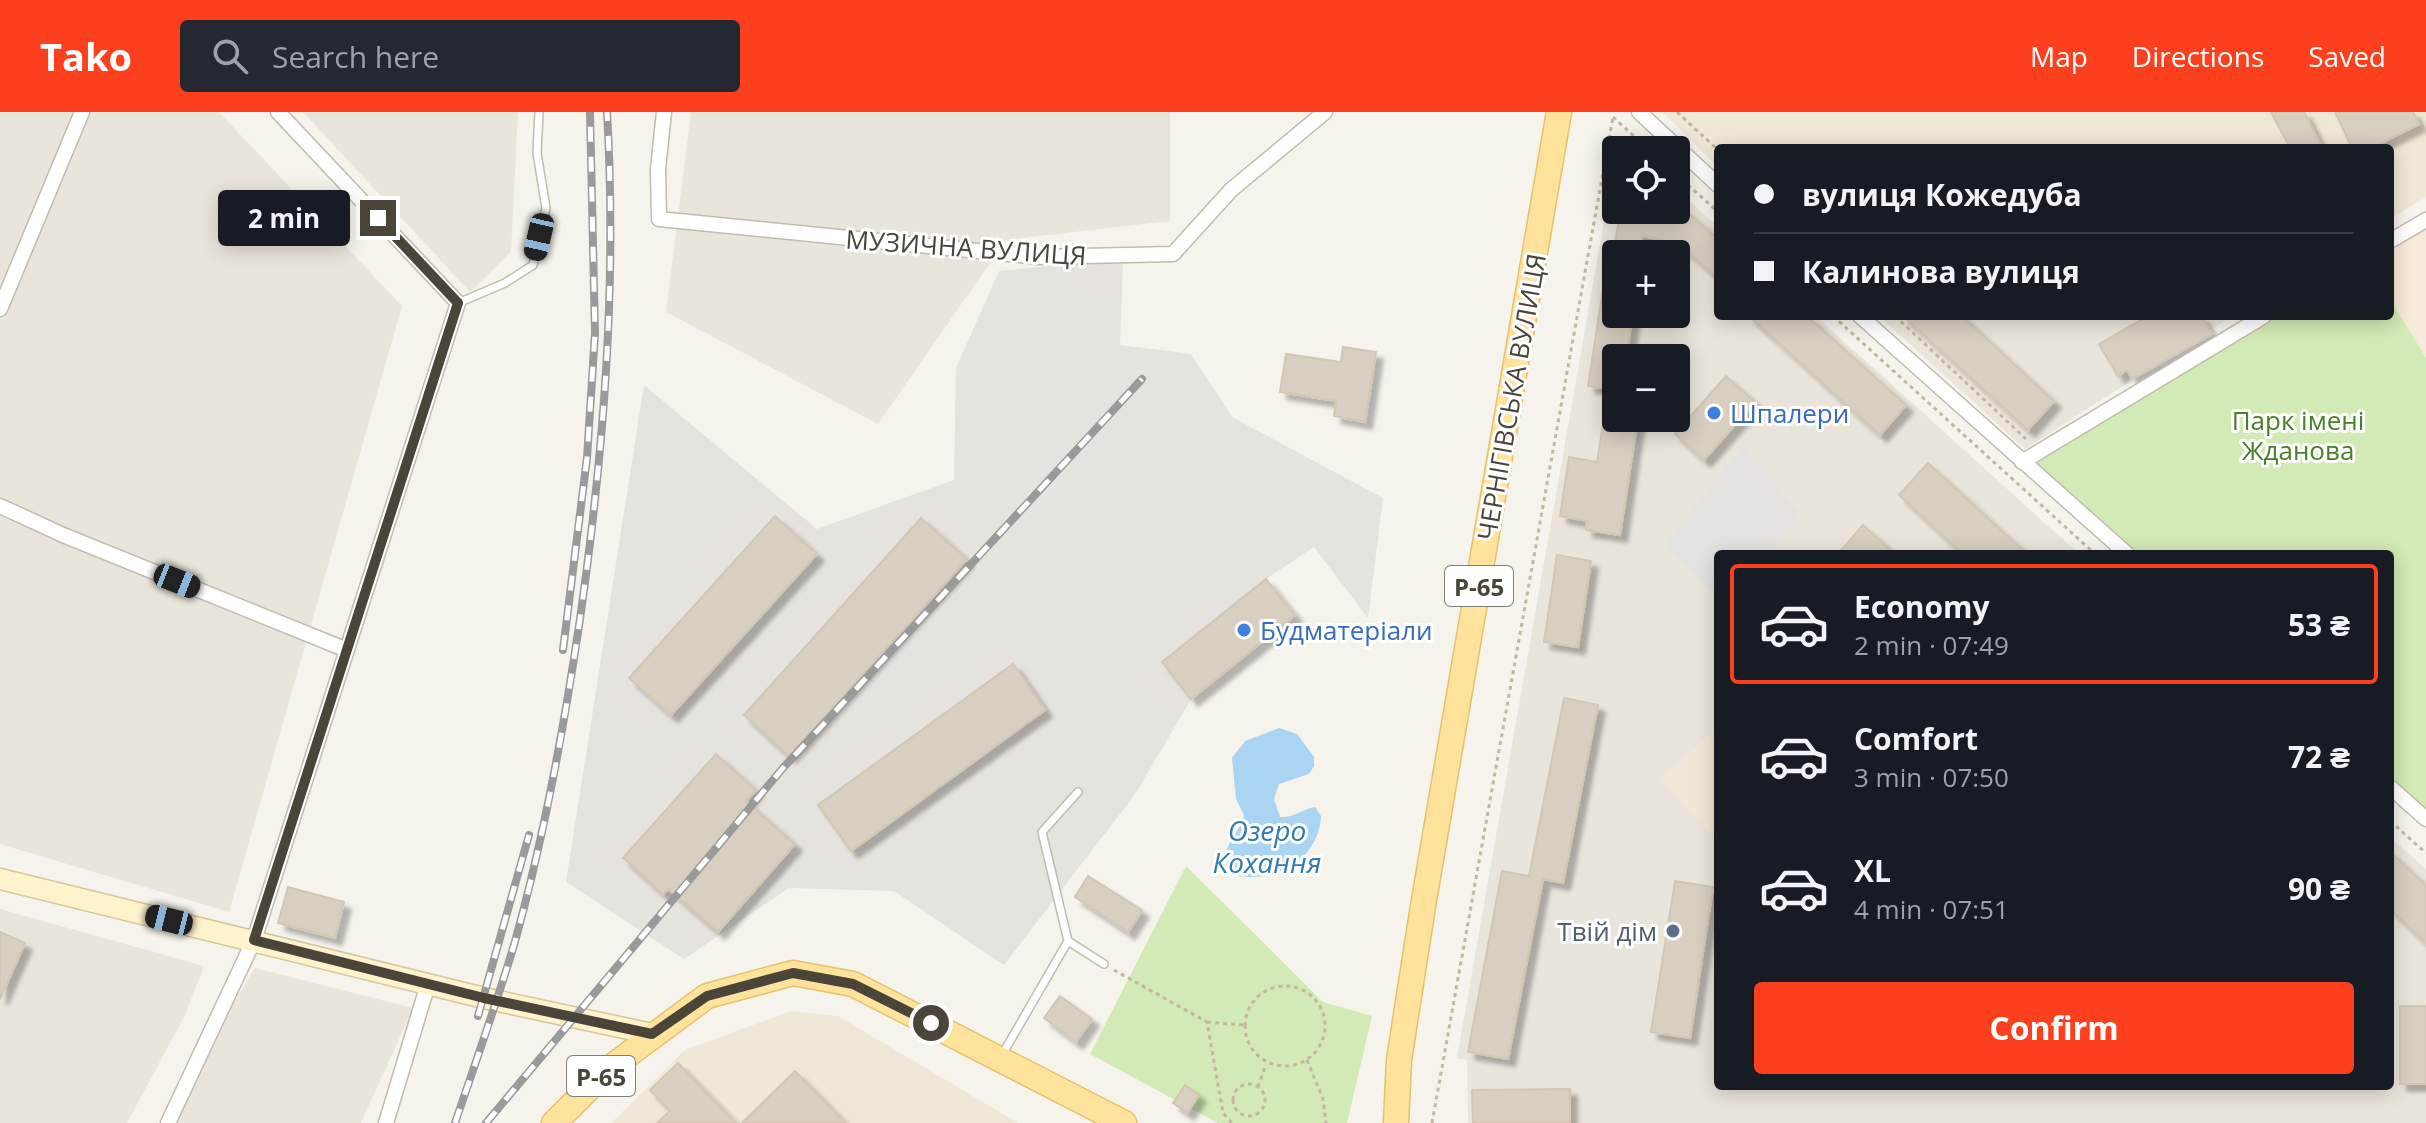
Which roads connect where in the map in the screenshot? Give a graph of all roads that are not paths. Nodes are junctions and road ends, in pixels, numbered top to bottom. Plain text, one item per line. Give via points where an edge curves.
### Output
1 (82, 112) edge
2 (278, 112) edge
3 (539, 112) edge
4 (664, 112) edge
5 (1325, 112) edge
6 (1559, 112) edge
7 (1639, 112) edge
8 (1714, 181) edge
9 (2426, 220) edge
10 (2394, 239) edge
11 (458, 303) junction
12 (0, 309) edge
13 (1864, 320) edge
14 (2257, 320) edge
15 (2022, 462) junction
16 (0, 506) edge
17 (2122, 550) edge
18 (347, 650) junction
19 (2394, 791) edge
20 (1078, 792) dead end
21 (2426, 819) edge
22 (0, 879) edge
23 (254, 940) junction
24 (1068, 941) junction
25 (1104, 964) road end
26 (428, 984) junction
27 (652, 1034) junction
28 (1001, 1057) junction
29 (1399, 1060) junction
30 (168, 1123) edge
31 (386, 1123) edge
32 (554, 1123) edge
33 (1122, 1123) edge
34 (1377, 1123) edge
35 (1396, 1123) edge

1 - 12 street
2 - 11 street
3 - 11 lane via 537,153 546,208 533,265
4 - 5 street, МУЗИЧНА ВУЛИЦЯ via 659,219 1038,257 1173,254 1231,190
6 - 29 main road, ЧЕРНІГІВСЬКА ВУЛИЦЯ / Р-65
7 - 8 street
9 - 10 street
11 - 18 street
13 - 15 street
14 - 15 street
15 - 17 street
16 - 18 street
18 - 23 street
19 - 21 street
20 - 24 lane via 1042,832
22 - 23 main road
23 - 26 main road
23 - 30 street
24 - 25 lane
24 - 28 lane
26 - 27 main road
26 - 31 street
27 - 28 main road, Р-65 via 707,996 793,973 853,984
27 - 32 main road, Р-65
28 - 33 main road, Р-65
29 - 34 main road, ЧЕРНІГІВСЬКА ВУЛИЦЯ / Р-65
29 - 35 main road, ЧЕРНІГІВСЬКА ВУЛИЦЯ / Р-65

